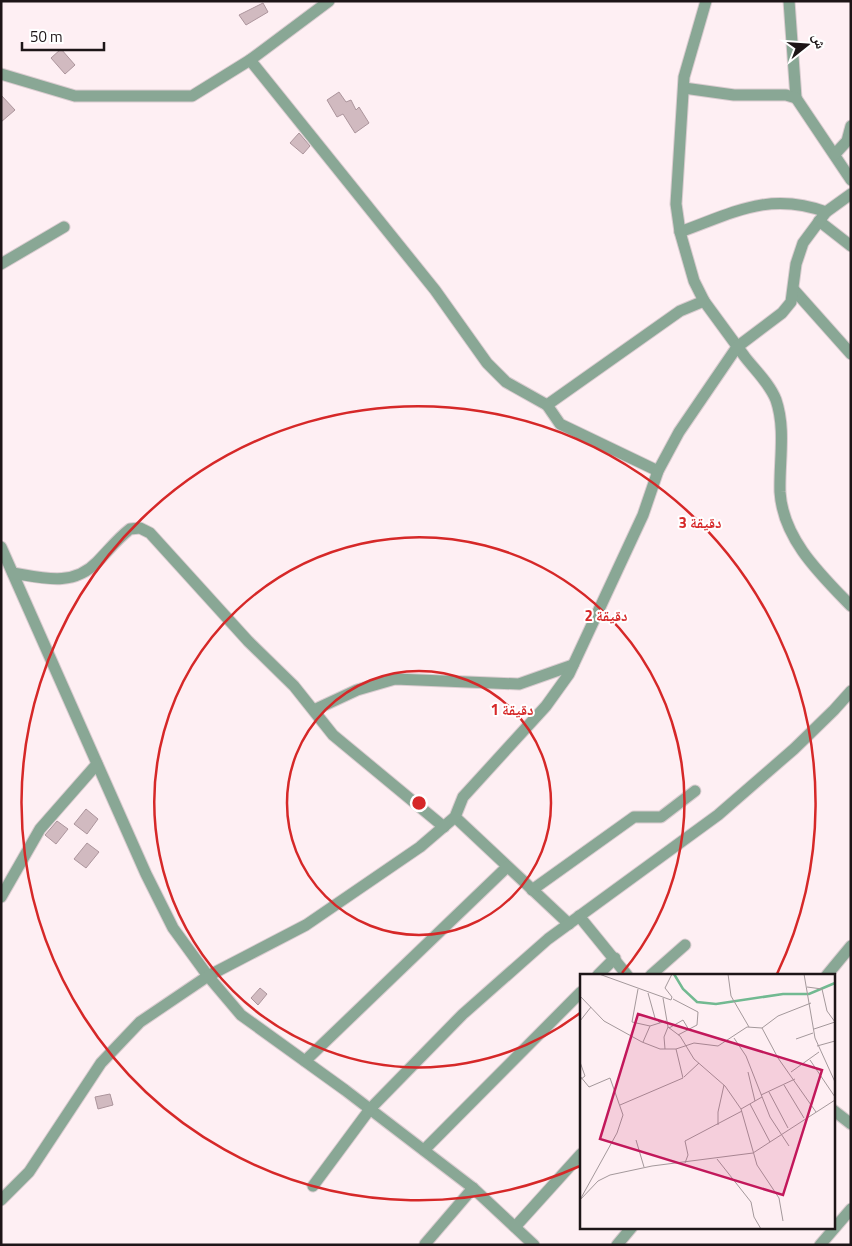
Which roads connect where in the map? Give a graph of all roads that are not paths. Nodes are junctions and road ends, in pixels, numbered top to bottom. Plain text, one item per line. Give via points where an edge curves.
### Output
1 (329, 1) edge
2 (706, 1) edge
3 (789, 1) edge
4 (250, 60) junction
5 (1, 74) edge
6 (684, 88) junction
7 (796, 98) junction
8 (851, 126) edge
9 (835, 154) junction
10 (851, 180) edge
11 (851, 194) edge
12 (823, 217) junction
13 (64, 228) dead end
14 (680, 232) junction
15 (851, 246) edge
16 (1, 264) edge
17 (794, 290) junction
18 (704, 301) junction
19 (737, 347) junction
20 (849, 348) edge
21 (547, 405) junction
22 (658, 471) junction
23 (1, 547) edge
24 (13, 573) junction
25 (851, 606) edge
26 (573, 665) junction
27 (851, 690) edge
28 (314, 710) junction
29 (97, 764) junction
30 (695, 791) dead end
31 (455, 817) junction
32 (444, 827) junction
33 (507, 867) junction
34 (532, 890) junction
35 (1, 897) edge
36 (579, 916) junction
37 (569, 924) junction
38 (684, 944) dead end
39 (851, 946) edge
40 (615, 958) junction
41 (599, 974) edge
42 (626, 974) edge
43 (652, 974) edge
44 (828, 974) edge
45 (208, 976) junction
46 (580, 993) edge
47 (305, 1061) junction
48 (370, 1109) junction
49 (834, 1111) edge
50 (851, 1124) edge
51 (424, 1150) junction
52 (580, 1155) edge
53 (313, 1186) dead end
54 (473, 1188) junction
55 (1, 1200) edge
56 (851, 1209) edge
57 (515, 1227) junction
58 (631, 1228) edge
59 (425, 1244) edge
60 (531, 1244) edge
61 (617, 1245) edge
62 (820, 1245) edge

1 - 4 street
2 - 6 street via 690,52
3 - 7 street
4 - 5 street via 192,96 75,96
4 - 21 street via 435,290 487,363 506,382
6 - 7 street via 734,95 786,95
6 - 14 street via 676,204
7 - 9 street
8 - 9 street via 847,141
9 - 10 street
11 - 12 street
12 - 14 street via 805,204 781,202 755,205
12 - 15 street
12 - 17 street via 803,243 796,264
13 - 16 street
14 - 18 street via 694,281
17 - 19 street via 791,302 782,313
17 - 20 street
18 - 19 street
18 - 21 street via 680,311
19 - 22 street via 679,432
19 - 25 street via 776,400 782,458 780,492 792,536
21 - 22 street via 560,424
22 - 26 street via 644,514
23 - 24 street
24 - 28 street via 56,580 71,579 96,564 130,529 150,532
24 - 29 street
26 - 28 street via 519,684 395,679 357,690
26 - 31 street via 546,706 463,797
27 - 36 street via 794,749 718,815
28 - 32 street via 333,735
29 - 35 street via 40,829
29 - 45 street via 173,928
30 - 34 street via 661,817 634,817
31 - 32 street
31 - 33 street
32 - 45 street via 306,925
33 - 34 street
33 - 47 street
34 - 37 street
36 - 37 street
36 - 40 street
37 - 48 street via 463,1014
38 - 43 street
39 - 44 street
40 - 41 street
40 - 42 street
45 - 47 street via 242,1015
45 - 55 street via 140,1022 101,1063 29,1172
46 - 51 street
47 - 48 street
48 - 51 street
48 - 53 street
49 - 50 street
51 - 54 street
52 - 57 street
54 - 57 street
54 - 59 street
56 - 62 street
57 - 60 street
58 - 61 street

